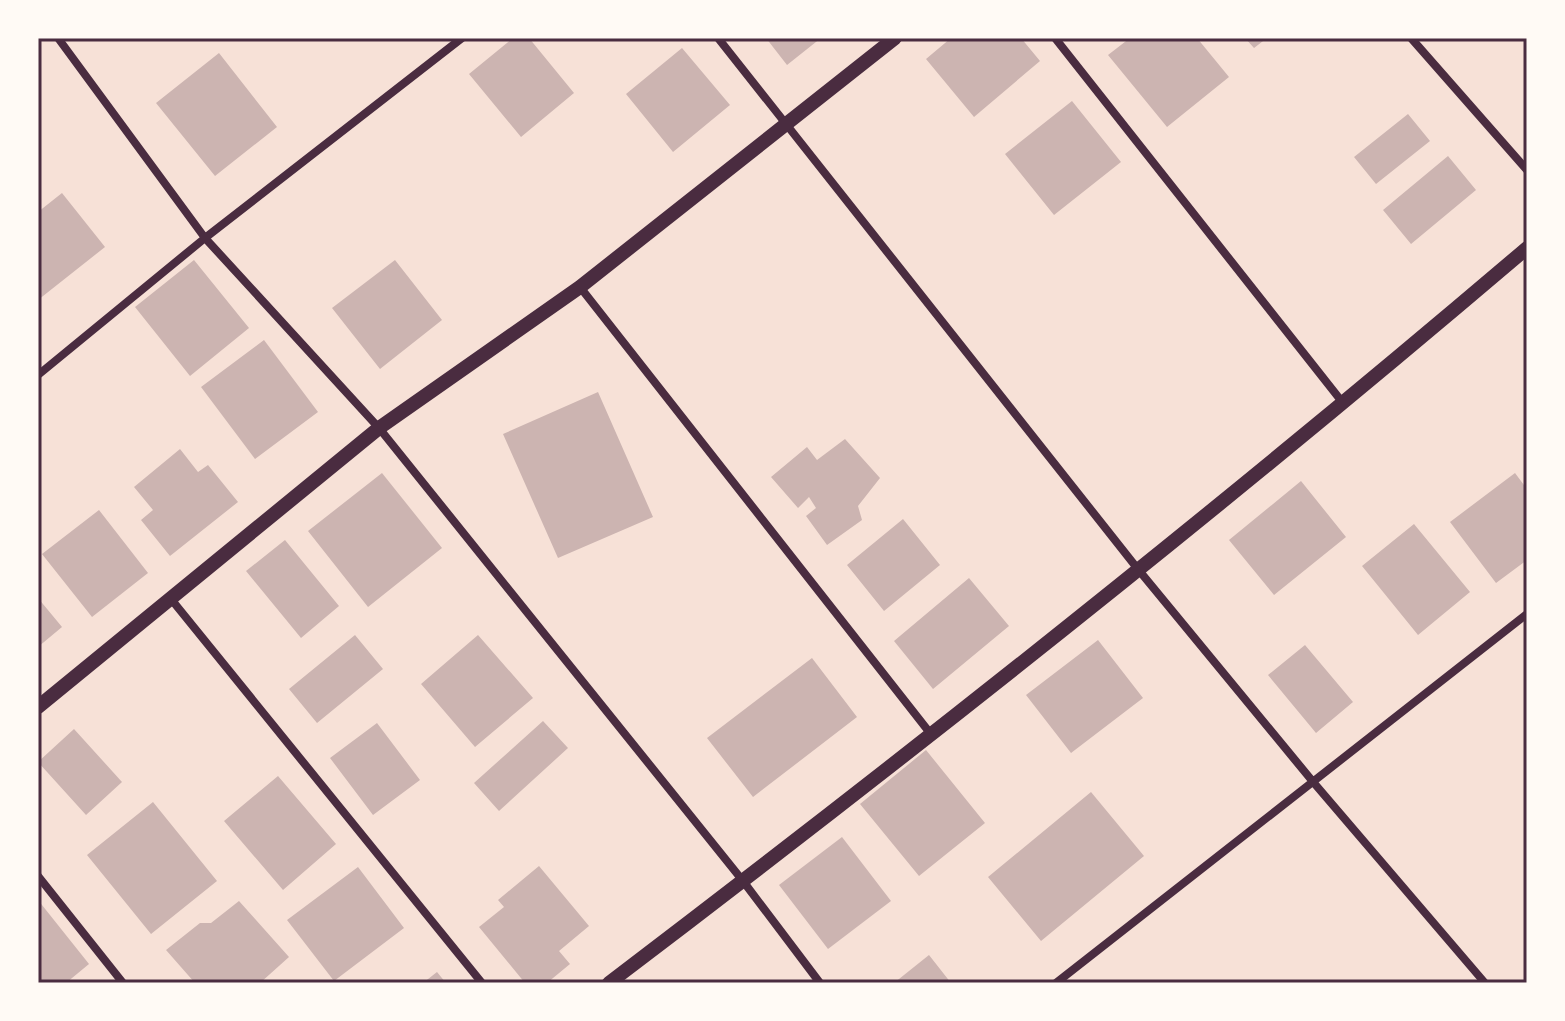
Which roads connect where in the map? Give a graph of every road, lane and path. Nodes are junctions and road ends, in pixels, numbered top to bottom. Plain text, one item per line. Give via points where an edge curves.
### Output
1 (58, 38) edge
2 (462, 38) edge
3 (718, 38) edge
4 (895, 38) edge
5 (1055, 38) edge
6 (1411, 38) edge
7 (786, 124) junction
8 (1527, 170) edge
9 (205, 238) junction
10 (1527, 248) edge
11 (580, 287) junction
12 (38, 375) edge
13 (1343, 404) junction
14 (379, 428) junction
15 (1137, 568) junction
16 (171, 599) junction
17 (1527, 614) edge
18 (38, 707) edge
19 (930, 733) junction
20 (1314, 783) junction
21 (38, 876) edge
22 (743, 881) junction
23 (123, 983) edge
24 (482, 983) edge
25 (609, 983) edge
26 (820, 983) edge
27 (1056, 983) edge
28 (1485, 983) edge

1 - 9 street
2 - 9 street
3 - 7 street
4 - 7 street
5 - 13 street
6 - 8 street
7 - 11 street
7 - 15 street
9 - 12 street
9 - 14 street
10 - 13 street
11 - 14 street
11 - 19 street
13 - 15 street
14 - 16 street
14 - 22 street
15 - 19 street
15 - 20 street
16 - 18 street
16 - 24 street
17 - 20 street
19 - 22 street
20 - 27 street
20 - 28 street
21 - 23 street
22 - 25 street
22 - 26 street

